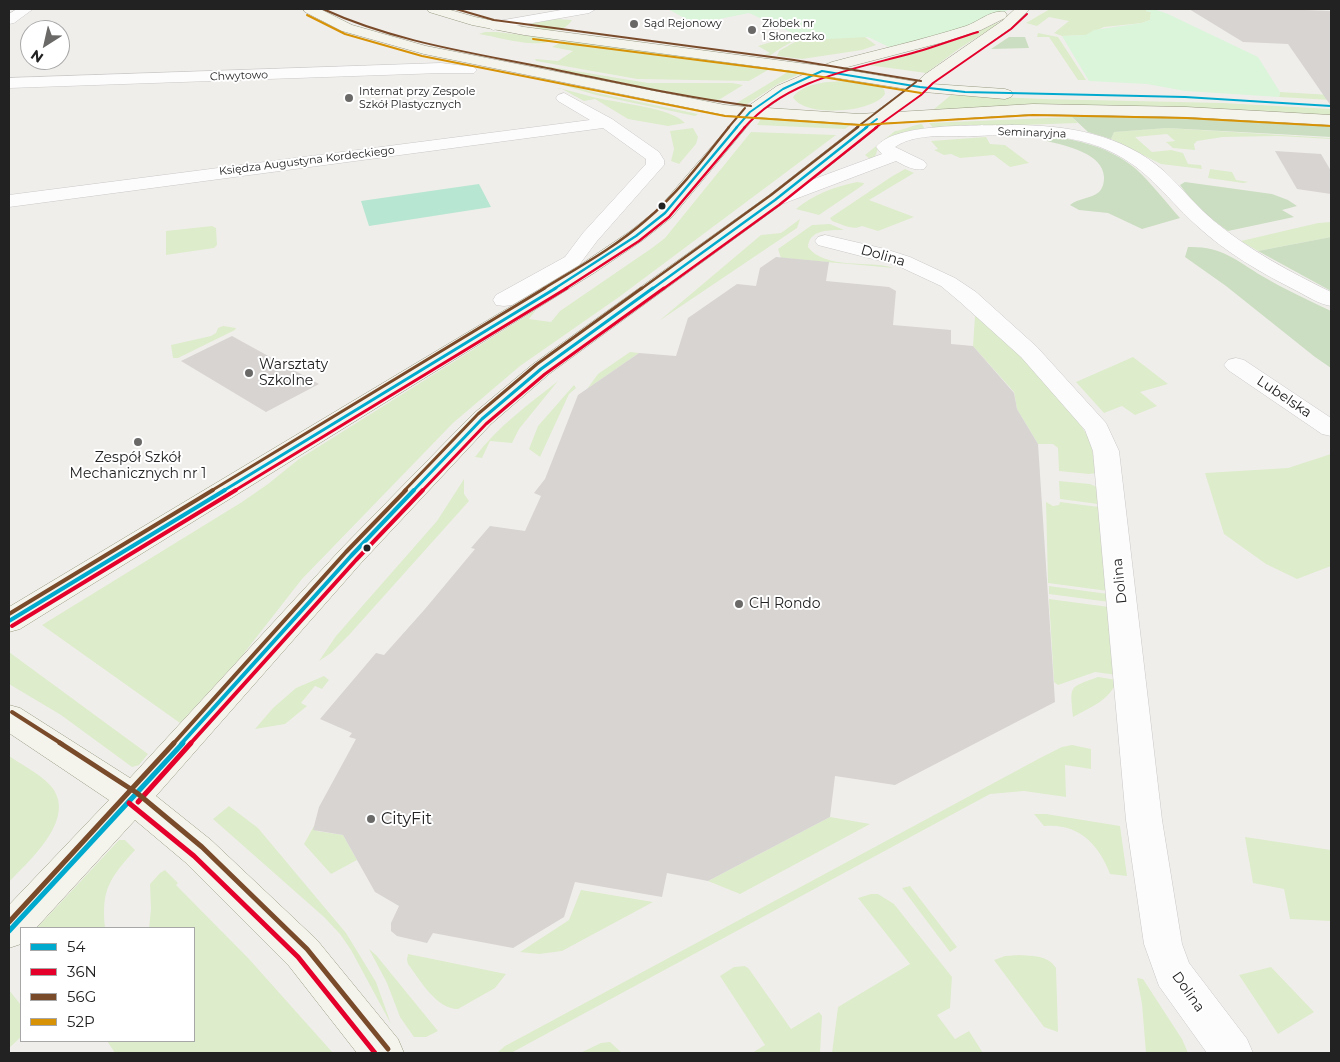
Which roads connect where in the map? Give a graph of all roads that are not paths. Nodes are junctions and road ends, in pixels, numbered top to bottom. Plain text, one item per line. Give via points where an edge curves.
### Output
1 (26, 9) edge
2 (310, 9) edge
3 (434, 9) edge
4 (589, 9) edge
5 (1012, 9) edge
6 (1023, 9) edge
7 (9, 19) edge
8 (493, 26) junction
9 (954, 63) junction
10 (470, 70) dead end
11 (822, 71) junction
12 (9, 83) edge
13 (920, 87) junction
14 (1005, 94) junction
15 (564, 98) dead end
16 (1331, 106) edge
17 (750, 112) junction
18 (877, 119) junction
19 (1331, 120) edge
20 (606, 123) junction
21 (896, 155) junction
22 (918, 165) dead end
23 (775, 200) junction
24 (9, 201) edge
25 (825, 241) dead end
26 (504, 300) dead end
27 (1331, 300) edge
28 (1236, 365) dead end
29 (1331, 428) edge
30 (9, 621) edge
31 (9, 717) edge
32 (133, 798) junction
33 (9, 932) edge
34 (383, 1053) edge
35 (1232, 1053) edge

1 - 7 street
2 - 17 main road via 347,28 424,50 667,100
3 - 8 main road
4 - 8 street
5 - 11 main road via 964,31
6 - 9 main road via 1008,24
8 - 11 main road
9 - 13 main road
9 - 14 main road via 951,69 959,79
10 - 12 street, Chwytowo via 440,68
11 - 13 main road
11 - 17 main road via 783,89
13 - 14 main road
13 - 18 main road
14 - 16 main road via 1185,97
15 - 20 street
17 - 18 main road
17 - 30 main road via 665,213 636,236
18 - 19 main road via 1033,109 1186,112
18 - 23 main road
20 - 24 street, Księdza Augustyna Kordeckiego
20 - 26 street via 653,156 655,160 651,170 572,261
21 - 22 street
21 - 23 street
21 - 27 street, Seminaryjna via 885,147 914,136 972,132 1052,132 1105,143 1155,172 1210,228 1274,270
23 - 32 main road via 540,369 482,419 351,556
25 - 35 street, Dolina via 903,261 948,282 982,308 1029,352 1097,428 1106,452 1144,820 1163,944 1179,982
28 - 29 street, Lubelska
31 - 32 main road
32 - 33 main road
32 - 34 main road via 198,851 303,953

